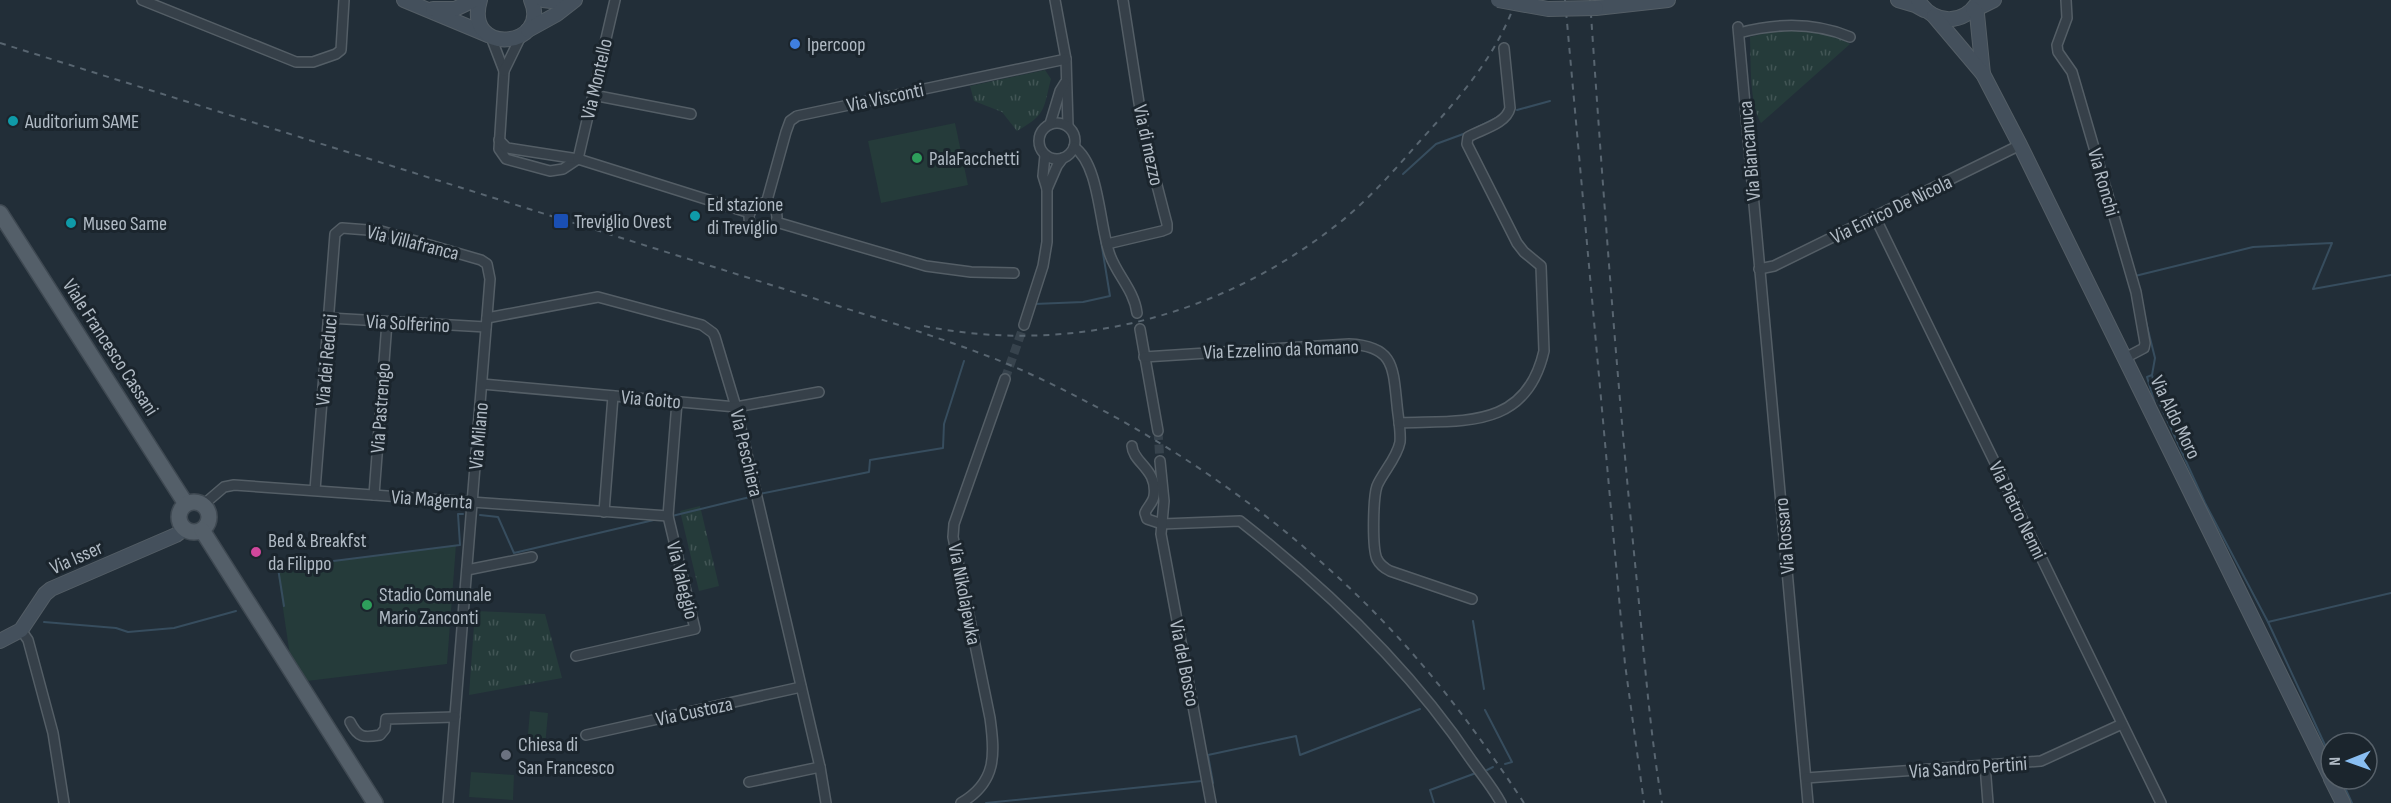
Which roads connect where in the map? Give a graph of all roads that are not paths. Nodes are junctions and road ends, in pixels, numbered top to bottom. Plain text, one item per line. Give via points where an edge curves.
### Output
1 (142, 0) edge
2 (344, 0) edge
3 (404, 0) edge
4 (474, 0) edge
5 (480, 0) edge
6 (531, 0) edge
7 (543, 0) edge
8 (615, 0) edge
9 (1055, 0) edge
10 (1123, 0) edge
11 (1498, 0) edge
12 (1668, 0) edge
13 (1898, 0) edge
14 (1918, 0) edge
15 (1994, 0) edge
16 (2066, 0) edge
17 (572, 2) edge
18 (1976, 5) edge
19 (425, 9) junction
20 (1932, 15) junction
21 (524, 33) junction
22 (491, 36) junction
23 (1850, 37) dead end
24 (1504, 48) dead end
25 (1066, 59) junction
26 (504, 71) junction
27 (1983, 74) junction
28 (1065, 83) junction
29 (593, 95) junction
30 (691, 114) dead end
31 (1050, 124) junction
32 (1068, 126) junction
33 (499, 140) junction
34 (2020, 145) junction
35 (1074, 147) junction
36 (1045, 155) junction
37 (558, 157) junction
38 (1065, 157) junction
39 (578, 159) junction
40 (1088, 168) junction
41 (555, 171) junction
42 (1047, 189) junction
43 (766, 204) junction
44 (0, 213) edge
45 (750, 213) junction
46 (1875, 217) junction
47 (776, 222) junction
48 (338, 230) joint
49 (1107, 243) junction
50 (487, 264) joint
51 (1759, 269) junction
52 (1014, 273) dead end
53 (1137, 313) dead end
54 (329, 318) junction
55 (387, 322) junction
56 (487, 323) junction
57 (1024, 325) tunnel mouth
58 (1140, 329) dead end
59 (1144, 357) junction
60 (2125, 358) junction
61 (1005, 379) tunnel mouth
62 (482, 384) junction
63 (819, 392) dead end
64 (613, 396) junction
65 (677, 402) junction
66 (736, 407) junction
67 (1399, 423) junction
68 (1158, 430) tunnel mouth
69 (1132, 446) dead end
70 (1160, 460) tunnel mouth
71 (315, 490) junction
72 (374, 495) junction
73 (472, 501) junction
74 (186, 504) junction
75 (203, 505) junction
76 (604, 512) junction
77 (668, 516) junction
78 (1162, 524) junction
79 (184, 529) junction
80 (202, 530) junction
81 (532, 557) dead end
82 (467, 570) junction
83 (1472, 599) dead end
84 (21, 630) junction
85 (0, 641) edge
86 (576, 656) dead end
87 (801, 687) junction
88 (455, 717) junction
89 (350, 722) dead end
90 (2122, 724) junction
91 (586, 735) dead end
92 (2319, 754) edge
93 (1985, 765) junction
94 (820, 767) junction
95 (1806, 778) junction
96 (749, 782) dead end
97 (64, 803) edge
98 (375, 803) edge
99 (448, 803) edge
100 (826, 803) edge
101 (961, 803) edge
102 (1211, 803) edge
103 (1501, 803) edge
104 (1808, 803) edge
105 (1988, 803) edge
106 (2161, 803) edge

1 - 2 street via 304,63 341,50
3 - 19 main road
4 - 19 main road via 455,9
5 - 22 main road via 478,17
6 - 21 main road via 534,13
7 - 17 main road
8 - 29 street, Via Montello
9 - 25 street
10 - 49 street, Via di mezzo via 1144,135 1167,229
11 - 12 main road, bridge via 1548,9
13 - 20 main road
14 - 20 main road, Via Aldo Moro
15 - 18 main road
16 - 60 street, Via Ronchi via 2067,18 2058,52 2072,72 2136,292 2145,344
17 - 21 main road
18 - 20 main road via 1965,16 1955,19
18 - 27 main road, Via Aldo Moro
19 - 22 main road
20 - 27 main road, Via Aldo Moro
21 - 22 main road via 508,41
21 - 26 street
22 - 26 street
23 - 51 street, Via Biancanuca via 1799,25 1738,30
24 - 67 street via 1509,114 1468,137 1467,144 1517,243 1541,266 1542,362 1524,394 1494,416
25 - 28 street
25 - 43 street, Via Visconti via 797,116 786,132
26 - 33 street
27 - 34 main road, Via Aldo Moro
28 - 31 street
28 - 32 street
29 - 30 street
29 - 39 street, Via Montello
31 - 32 street
31 - 36 street via 1043,128 1039,138
32 - 35 street via 1074,136
33 - 37 street via 507,148
33 - 41 street via 499,149 506,159
34 - 46 street, Via Enrico De Nicola
34 - 60 main road, Via Aldo Moro
35 - 38 street
35 - 40 street via 1082,153
36 - 38 street via 1054,159
36 - 42 street via 1043,176
37 - 39 street
37 - 41 street via 559,167
38 - 40 street
38 - 42 street
39 - 41 street
39 - 45 street
40 - 49 street
42 - 57 street via 1043,266
43 - 45 street via 756,205
43 - 47 street via 775,210
44 - 74 main road, Viale Francesco Cassani
45 - 47 street via 750,223 759,230 770,229
46 - 51 street, Via Enrico De Nicola via 1774,266
46 - 90 street, Via Pietro Nenni
47 - 52 street via 926,266
48 - 50 street, Via Villafranca via 381,231
48 - 54 street, Via dei Reduci
49 - 53 street via 1133,295
50 - 56 street, Via Milano
51 - 95 street, Via Rossaro
54 - 55 street, Via Solferino
54 - 71 street, Via dei Reduci
55 - 56 street, Via Solferino
55 - 72 street, Via Pastrengo
56 - 62 street, Via Milano
56 - 66 street, Via Peschiera via 598,297 702,325 715,337
58 - 59 street
59 - 67 street, Via Ezzelino da Romano via 1366,344 1385,355 1392,367
59 - 68 street
60 - 92 main road, Via Aldo Moro
61 - 101 street, Via Nikolajewka via 954,531 994,748 993,765 984,784
62 - 64 street, Via Goito
62 - 73 street, Via Milano
63 - 66 street, Via Goito
64 - 65 street, Via Goito
64 - 76 street
65 - 66 street, Via Goito
65 - 77 street
66 - 87 street, Via Peschiera
67 - 83 street, Via Ezzelino da Romano via 1398,447 1375,495 1376,558 1390,571
69 - 78 street via 1136,458 1150,471 1154,491 1145,516
70 - 78 street, Via del Bosco
71 - 72 street, Via Magenta
71 - 75 street, Via Magenta via 234,485 224,487
72 - 73 street, Via Magenta
73 - 76 street, Via Magenta
73 - 82 street, Via Milano
74 - 75 main road via 193,501
74 - 79 main road via 179,520
75 - 80 main road via 209,516
76 - 77 street, Via Magenta
77 - 86 street, Via Valeggio via 695,629
78 - 102 street, Via del Bosco
78 - 103 street via 1240,521 1278,551 1373,639 1417,687
79 - 80 main road
79 - 84 main road, Via Isser via 51,589
80 - 98 main road
81 - 82 street
82 - 88 street, Via Milano
84 - 85 main road, Via Isser
84 - 97 street via 28,640 53,733
87 - 91 street, Via Custoza
87 - 94 street, Via Peschiera
88 - 89 street via 386,719 380,735 363,738
88 - 99 street, Via Milano
90 - 93 street, Via Sandro Pertini via 2041,761
90 - 106 street, Via Pietro Nenni
93 - 95 street, Via Sandro Pertini
93 - 105 street
94 - 96 street
94 - 100 street, Via Peschiera
95 - 104 street, Via Rossaro

